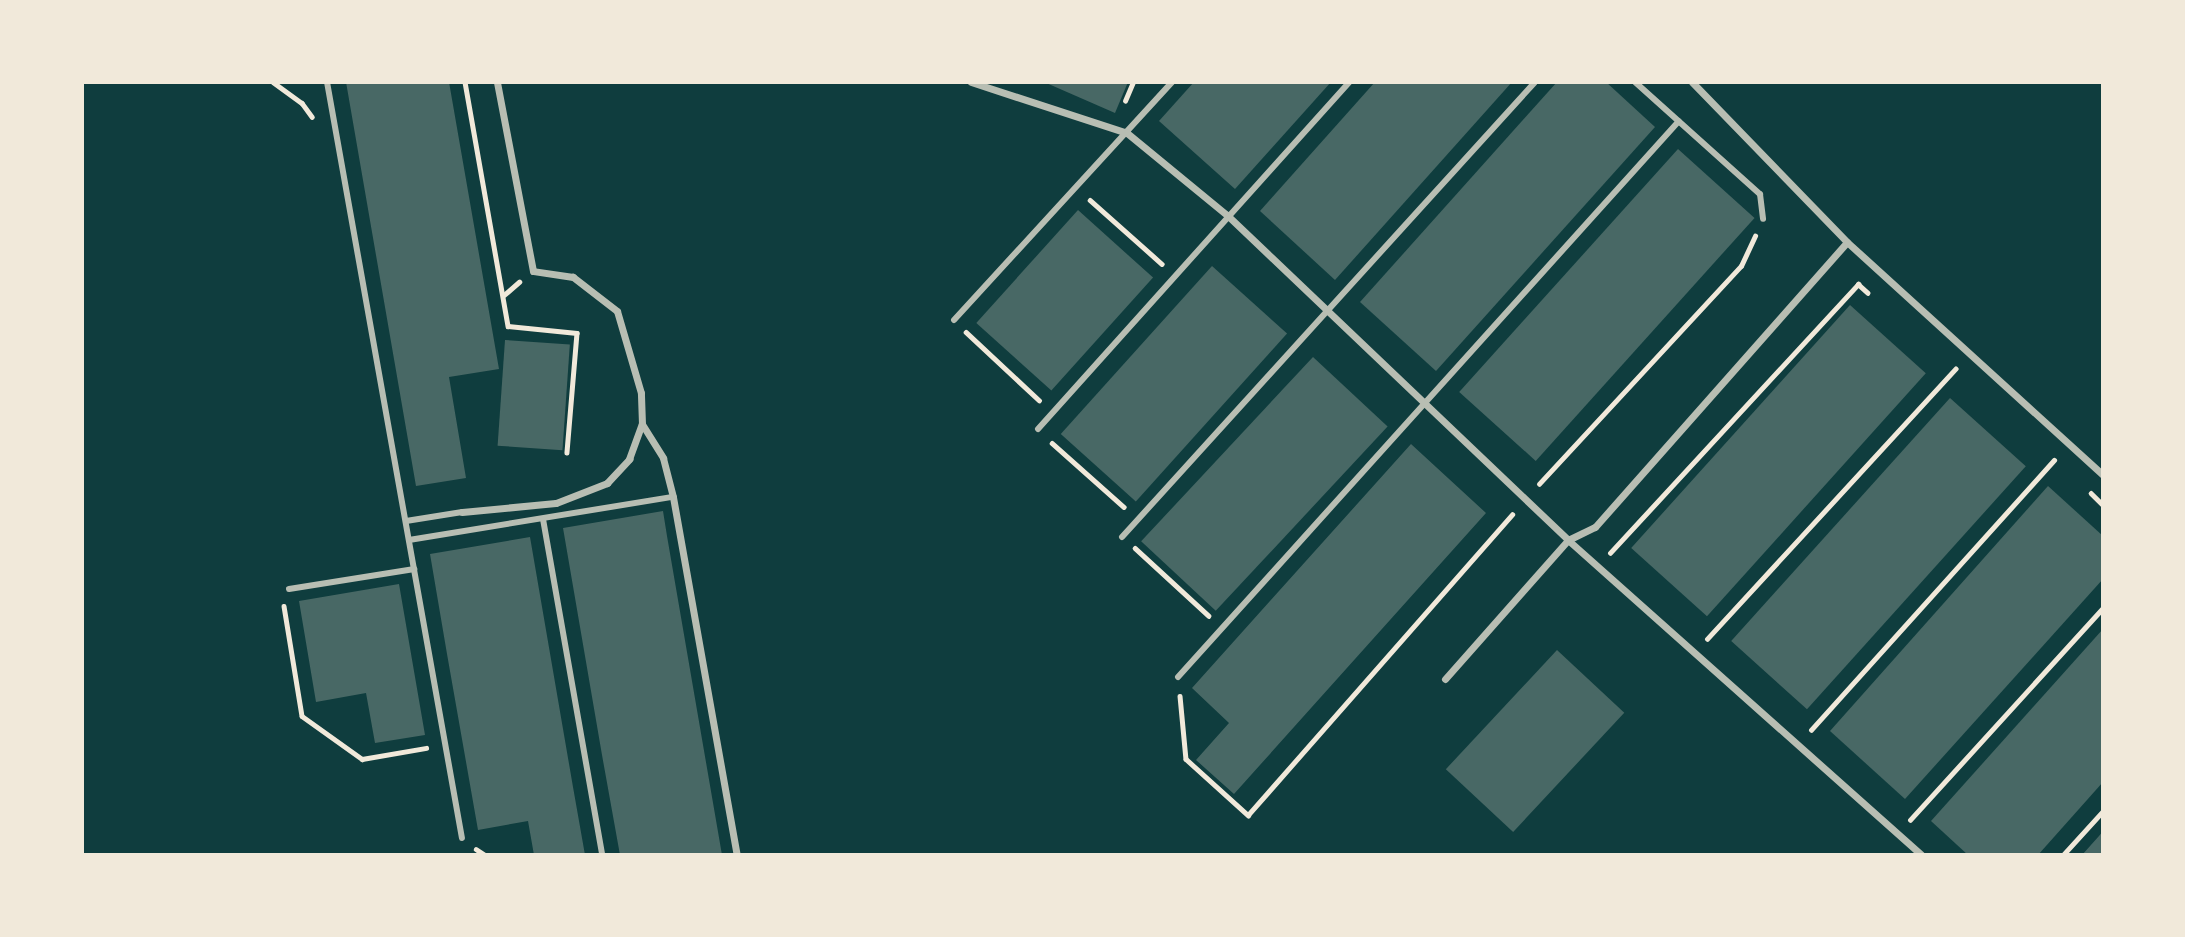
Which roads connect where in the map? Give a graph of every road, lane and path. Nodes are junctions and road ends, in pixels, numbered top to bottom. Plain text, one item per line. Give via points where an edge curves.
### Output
1 (327, 82) edge
2 (497, 82) edge
3 (971, 82) edge
4 (1172, 82) edge
5 (1349, 82) edge
6 (1535, 82) edge
7 (1635, 82) edge
8 (1692, 82) edge
9 (1679, 121) junction
10 (1127, 133) junction
11 (1077, 188) junction
12 (1227, 215) junction
13 (1763, 219) joint
14 (1847, 242) junction
15 (1175, 277) junction
16 (1858, 284) dead end
17 (1328, 311) junction
18 (954, 320) joint
19 (1955, 369) dead end
20 (1426, 404) junction
21 (1053, 412) junction
22 (642, 424) junction
23 (1038, 429) joint
24 (2054, 460) dead end
25 (2103, 475) edge
26 (673, 497) junction
27 (1525, 499) junction
28 (462, 512) joint
29 (543, 519) junction
30 (1138, 520) junction
31 (406, 521) junction
32 (1122, 537) joint
33 (409, 540) junction
34 (1568, 540) junction
35 (1598, 566) junction
36 (414, 569) junction
37 (289, 589) joint
38 (2103, 608) edge
39 (1222, 628) junction
40 (1694, 652) junction
41 (1178, 677) joint
42 (1446, 679) dead end
43 (1799, 743) junction
44 (445, 745) junction
45 (2103, 811) edge
46 (1898, 834) junction
47 (462, 838) dead end
48 (602, 855) edge
49 (737, 855) edge
50 (1921, 855) edge
51 (2063, 855) edge

1 - 31 street
2 - 22 street via 533,271 573,277 617,311 640,393
3 - 10 street
4 - 10 street
5 - 12 street
6 - 17 street
7 - 9 street
8 - 14 street
9 - 13 street via 1760,194
9 - 20 street
10 - 11 street
10 - 12 street
11 - 15 path
11 - 18 street
12 - 15 street
12 - 17 street
13 - 27 path via 1741,266
14 - 25 street
14 - 34 street via 1595,527
15 - 21 street
16 - 35 path
17 - 20 street
17 - 30 street
18 - 21 path
19 - 40 path
20 - 27 street
20 - 39 street
21 - 23 street
22 - 26 street via 663,458
22 - 28 street via 629,459 607,483 556,503
23 - 30 path
24 - 43 path
26 - 29 street
26 - 49 street
27 - 34 street
27 - 41 path via 1248,815 1186,759
28 - 31 street
29 - 33 street
29 - 48 street
30 - 32 street
31 - 33 street
32 - 39 path
33 - 36 street
34 - 35 street
34 - 42 street
35 - 40 street
36 - 37 street
36 - 44 street
37 - 44 path via 283,602 302,716 362,759
38 - 46 path
39 - 41 street
40 - 43 street
43 - 46 street
44 - 47 street
45 - 51 path
46 - 50 street

